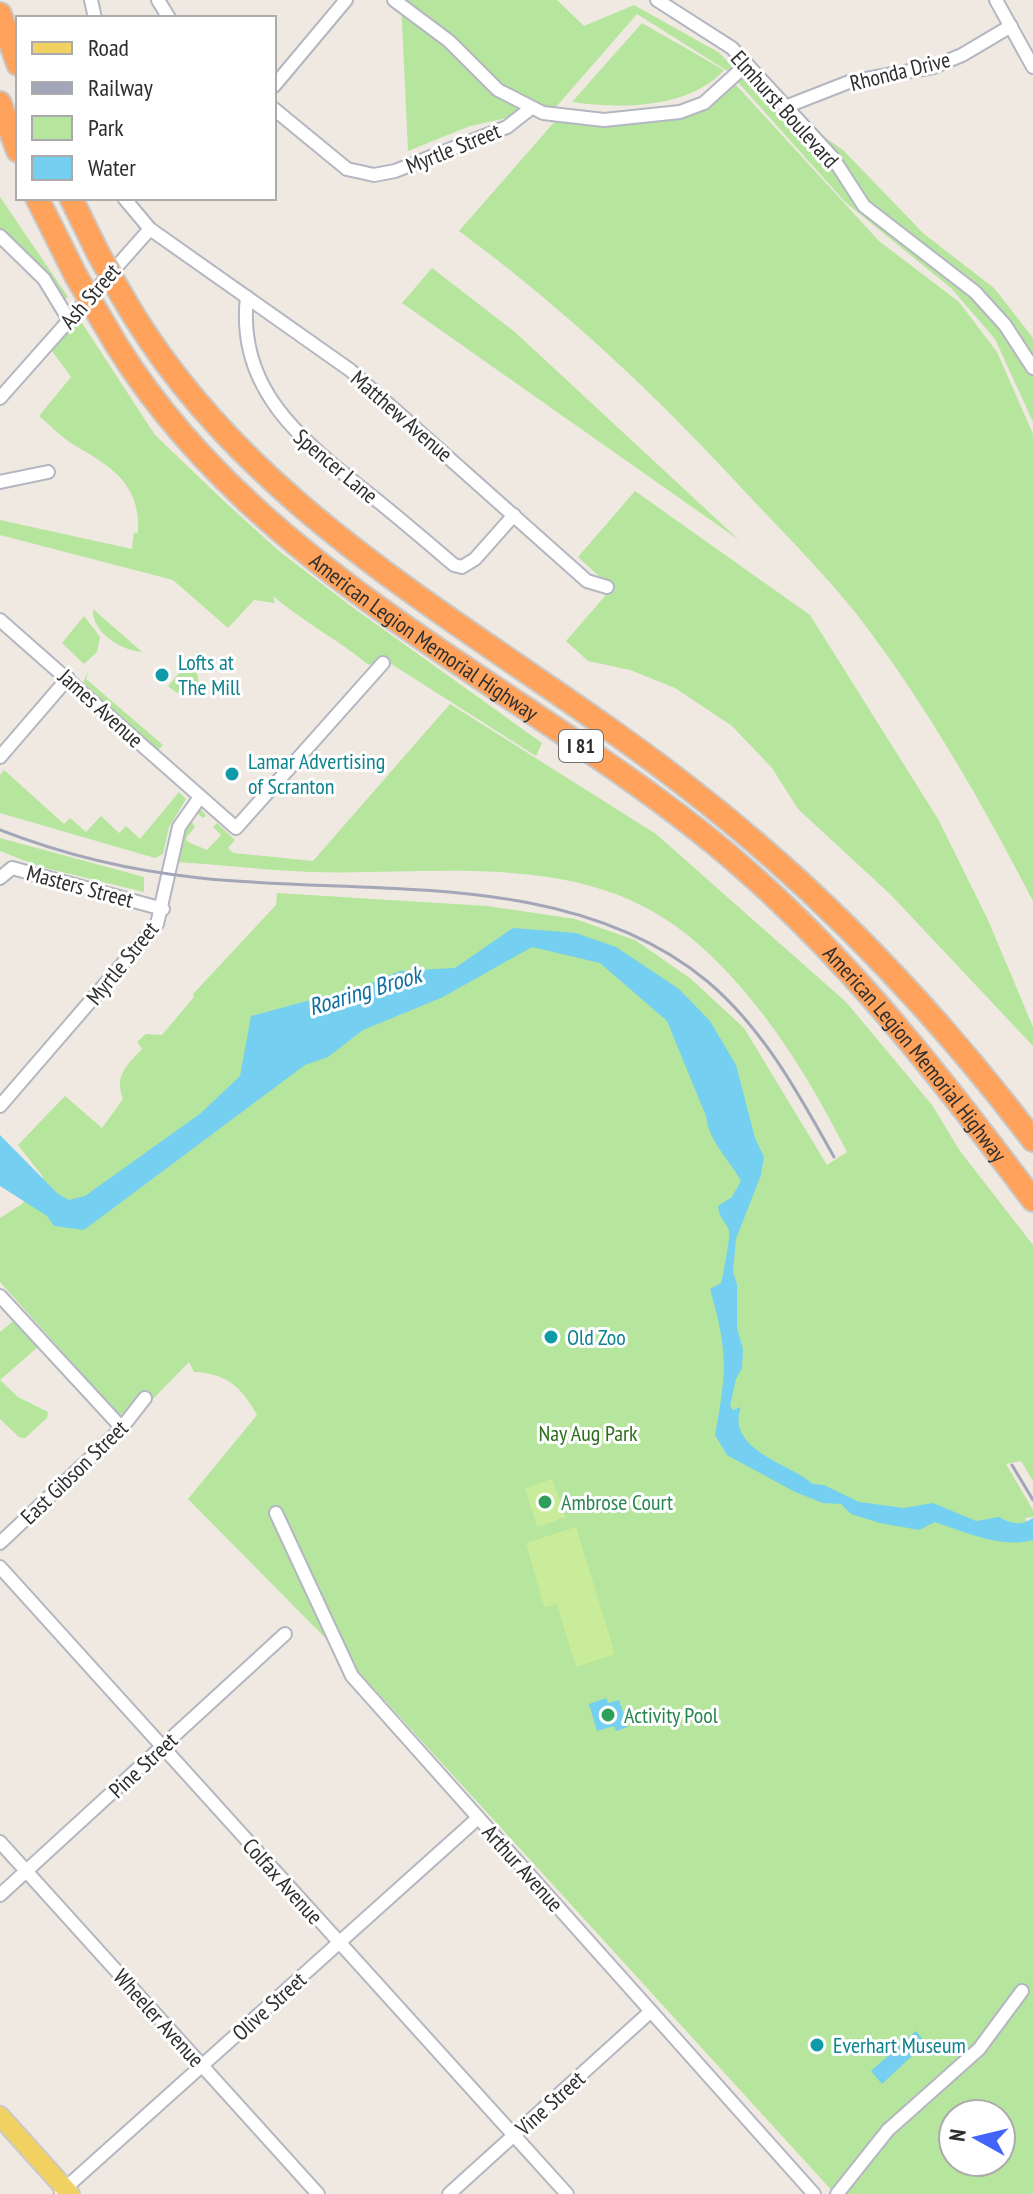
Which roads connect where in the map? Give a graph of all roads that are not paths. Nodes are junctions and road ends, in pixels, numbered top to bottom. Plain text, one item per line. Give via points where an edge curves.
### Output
1 (346, 0) edge
2 (394, 0) edge
3 (657, 0) edge
4 (996, 0) edge
5 (683, 6) edge
6 (0, 14) edge
7 (1011, 26) junction
8 (16, 58) edge
9 (747, 64) junction
10 (1033, 67) edge
11 (276, 84) edge
12 (0, 103) edge
13 (785, 107) junction
14 (530, 109) junction
15 (276, 111) edge
16 (16, 146) edge
17 (38, 200) edge
18 (72, 200) edge
19 (126, 200) edge
20 (150, 229) junction
21 (0, 236) edge
22 (247, 297) junction
23 (69, 320) junction
24 (1033, 368) edge
25 (0, 398) edge
26 (48, 472) dead end
27 (0, 482) edge
28 (514, 515) junction
29 (607, 587) dead end
30 (0, 620) edge
31 (383, 663) dead end
32 (68, 678) junction
33 (0, 757) edge
34 (200, 797) junction
35 (0, 878) edge
36 (163, 909) junction
37 (0, 1106) edge
38 (1033, 1140) edge
39 (1033, 1200) edge
40 (0, 1296) edge
41 (145, 1398) dead end
42 (122, 1428) junction
43 (276, 1513) dead end
44 (0, 1543) edge
45 (0, 1567) edge
46 (285, 1634) dead end
47 (164, 1746) junction
48 (478, 1818) junction
49 (0, 1842) edge
50 (26, 1871) junction
51 (0, 1895) edge
52 (339, 1943) junction
53 (1022, 1991) dead end
54 (650, 2012) junction
55 (203, 2066) junction
56 (0, 2116) edge
57 (515, 2135) junction
58 (65, 2192) edge
59 (318, 2194) edge
60 (449, 2194) edge
61 (567, 2194) edge
62 (814, 2194) edge
63 (837, 2194) edge

1 - 11 street
2 - 14 street via 449,41 498,90
3 - 5 street, Elmhurst Boulevard
4 - 7 street
5 - 9 street, Elmhurst Boulevard
6 - 8 highway
7 - 10 street
7 - 13 street, Rhonda Drive via 933,67 849,82
9 - 13 street, Elmhurst Boulevard
9 - 14 street via 704,103 680,112 604,120
12 - 16 highway
13 - 24 street, Elmhurst Boulevard via 833,158 864,206 975,292
14 - 15 street, Myrtle Street via 507,127 395,171 370,175 347,169
17 - 39 highway, American Legion Memorial Highway / I 81, bridge via 120,351 188,438 280,530 686,821 799,918 901,1028
18 - 38 highway, American Legion Memorial Highway / I 81, bridge via 121,294 197,402 273,482 373,564 641,752 759,846 918,1000
19 - 20 street
20 - 22 street, Matthew Avenue
20 - 23 street, Ash Street
21 - 23 street via 44,279
22 - 28 street, Matthew Avenue via 350,370
22 - 28 street, Spencer Lane via 244,323 256,369 273,405 299,438 454,565 462,567 475,559
23 - 25 street, Ash Street
26 - 27 street
28 - 29 street, Matthew Avenue via 587,581
30 - 32 street, James Avenue
31 - 34 street, James Avenue via 236,828
32 - 33 street
32 - 34 street, James Avenue
34 - 36 street, Myrtle Street via 179,827
35 - 36 street, Masters Street via 12,868
36 - 37 street, Myrtle Street via 157,924
40 - 42 street
41 - 42 street, East Gibson Street
42 - 44 street, East Gibson Street
43 - 48 street, Arthur Avenue via 352,1676
45 - 47 street, Colfax Avenue
46 - 47 street, Pine Street
47 - 50 street, Pine Street
47 - 52 street, Colfax Avenue
48 - 52 street, Olive Street
48 - 54 street, Arthur Avenue
49 - 50 street, Wheeler Avenue
50 - 51 street, Pine Street
50 - 55 street, Wheeler Avenue
52 - 55 street, Olive Street
52 - 57 street, Colfax Avenue
53 - 63 street via 979,2049 888,2130
54 - 57 street, Vine Street
54 - 62 street, Arthur Avenue
55 - 58 street, Olive Street
55 - 59 street, Wheeler Avenue
56 - 58 main road
57 - 60 street, Vine Street
57 - 61 street, Colfax Avenue

